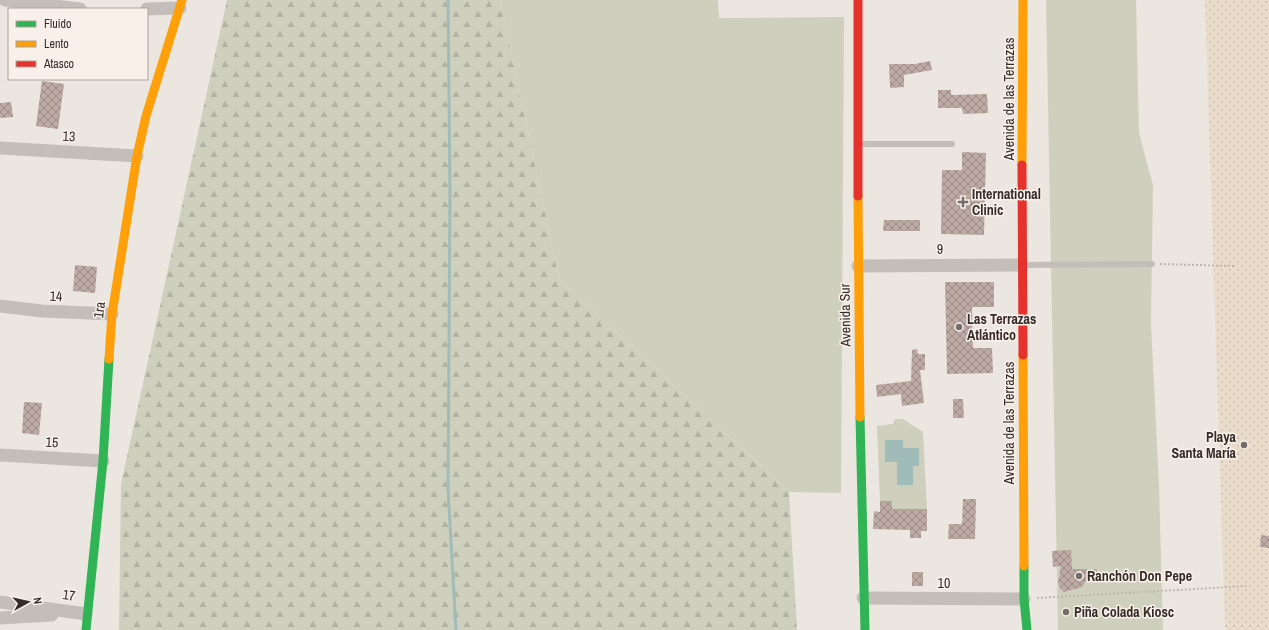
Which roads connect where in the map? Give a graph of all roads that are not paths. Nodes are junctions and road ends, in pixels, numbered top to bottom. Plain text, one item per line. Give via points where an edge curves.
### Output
1 (4, 0) edge
2 (858, 0) edge
3 (1023, 0) edge
4 (181, 4) edge
5 (72, 8) edge
6 (148, 9) edge
7 (858, 144) junction
8 (952, 144) dead end
9 (0, 148) edge
10 (137, 156) junction
11 (1152, 264) road end
12 (1022, 265) junction
13 (858, 266) junction
14 (0, 306) edge
15 (112, 314) junction
16 (0, 455) edge
17 (102, 461) junction
18 (863, 598) junction
19 (1024, 599) junction
20 (0, 602) edge
21 (86, 614) junction
22 (0, 618) edge
23 (86, 630) edge
24 (865, 630) edge
25 (1027, 630) edge

1 - 5 street
2 - 7 street, Avenida Sur
3 - 12 street, Avenida de las Terrazas
4 - 6 street
4 - 10 street, 1ra via 146,116
7 - 8 lane
7 - 13 street, Avenida Sur
9 - 10 street, 13
10 - 15 street, 1ra
11 - 12 lane
12 - 13 street, 9
12 - 19 street, Avenida de las Terrazas
13 - 18 street, Avenida Sur
14 - 15 street, 14
15 - 17 street, 1ra
16 - 17 street, 15
17 - 21 street, 1ra
18 - 19 street, 10
18 - 24 street, Avenida Sur
19 - 25 street, Avenida de las Terrazas
20 - 21 street, 17
21 - 22 street
21 - 23 street, 1ra

